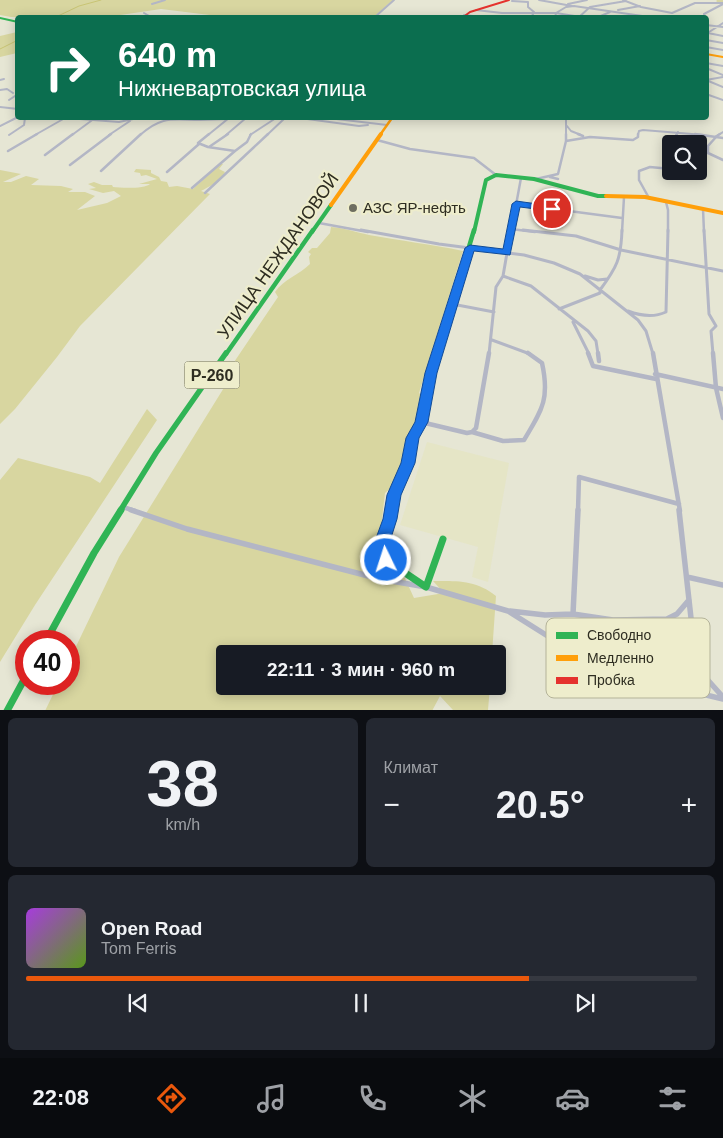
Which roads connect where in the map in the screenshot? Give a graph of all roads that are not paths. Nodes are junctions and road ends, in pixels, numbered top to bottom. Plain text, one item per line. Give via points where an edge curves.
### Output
1 (165, 0) edge
2 (394, 0) edge
3 (511, 0) edge
4 (539, 0) edge
5 (582, 0) edge
6 (587, 0) edge
7 (623, 0) edge
8 (627, 1) edge
9 (713, 1) edge
10 (695, 2) joint
11 (152, 4) dead end
12 (723, 4) edge
13 (566, 5) junction
14 (640, 6) junction
15 (659, 6) dead end
16 (588, 8) junction
17 (646, 8) junction
18 (652, 9) junction
19 (476, 10) junction
20 (613, 11) junction
21 (144, 13) dead end
22 (512, 13) joint
23 (534, 13) junction
24 (556, 13) junction
25 (704, 14) dead end
26 (148, 15) edge
27 (377, 15) edge
28 (465, 15) edge
29 (568, 15) edge
30 (581, 15) edge
31 (603, 15) edge
32 (638, 15) joint
33 (723, 23) edge
34 (709, 25) edge
35 (717, 26) junction
36 (723, 27) edge
37 (709, 32) edge
38 (709, 34) edge
39 (723, 36) edge
40 (709, 41) edge
41 (723, 43) edge
42 (709, 47) edge
43 (723, 50) edge
44 (709, 55) edge
45 (723, 57) edge
46 (709, 64) edge
47 (723, 66) edge
48 (709, 69) edge
49 (723, 75) edge
50 (4, 79) dead end
51 (709, 79) edge
52 (0, 80) edge
53 (709, 81) edge
54 (723, 87) edge
55 (0, 90) edge
56 (12, 93) dead end
57 (709, 95) edge
58 (15, 96) edge
59 (9, 100) dead end
60 (723, 100) edge
61 (4, 102) dead end
62 (1, 108) edge
63 (15, 109) edge
64 (15, 118) edge
65 (25, 120) edge
66 (62, 120) edge
67 (83, 120) edge
68 (172, 120) edge
69 (225, 120) edge
70 (244, 120) edge
71 (273, 120) edge
72 (283, 120) edge
73 (319, 120) edge
74 (343, 120) edge
75 (376, 120) edge
76 (391, 120) edge
77 (566, 120) edge
78 (91, 121) junction
79 (130, 121) joint
80 (373, 124) junction
81 (368, 125) dead end
82 (0, 126) edge
83 (387, 126) junction
84 (567, 126) junction
85 (678, 132) junction
86 (723, 132) edge
87 (9, 135) dead end
88 (676, 135) edge
89 (588, 137) junction
90 (715, 137) junction
91 (723, 138) edge
92 (377, 140) junction
93 (566, 142) junction
94 (199, 144) junction
95 (208, 147) junction
96 (8, 151) dead end
97 (235, 151) junction
98 (708, 153) joint
99 (45, 155) dead end
100 (723, 160) edge
101 (70, 165) dead end
102 (662, 169) edge
103 (102, 171) dead end
104 (167, 172) dead end
105 (558, 174) junction
106 (496, 175) junction
107 (550, 177) junction
108 (521, 178) junction
109 (534, 179) junction
110 (558, 179) junction
111 (560, 186) junction
112 (192, 188) dead end
113 (204, 193) dead end
114 (624, 197) junction
115 (648, 198) junction
116 (666, 202) junction
117 (516, 204) junction
118 (703, 209) junction
119 (723, 213) edge
120 (622, 218) junction
121 (318, 223) junction
122 (511, 229) junction
123 (470, 248) junction
124 (620, 250) junction
125 (507, 253) junction
126 (668, 260) junction
127 (706, 268) junction
128 (723, 271) edge
129 (580, 274) junction
130 (503, 276) junction
131 (607, 279) junction
132 (600, 290) junction
133 (452, 304) junction
134 (623, 308) junction
135 (559, 309) junction
136 (494, 312) junction
137 (716, 326) junction
138 (579, 327) junction
139 (723, 327) edge
140 (648, 336) joint
141 (492, 340) junction
142 (599, 361) dead end
143 (656, 377) junction
144 (716, 388) junction
145 (723, 389) edge
146 (723, 418) edge
147 (421, 422) junction
148 (470, 432) junction
149 (679, 504) junction
150 (123, 507) junction
151 (442, 539) dead end
152 (687, 577) junction
153 (723, 585) edge
154 (426, 587) junction
155 (689, 600) junction
156 (508, 611) junction
157 (574, 614) junction
158 (600, 618) edge
159 (669, 618) edge
160 (691, 618) edge
161 (52, 630) edge
162 (546, 635) edge
163 (710, 684) edge
164 (15, 695) edge
165 (710, 695) edge
166 (723, 698) edge
167 (7, 710) edge

1 - 11 street
2 - 27 street
3 - 19 main road
3 - 23 street via 528,2
4 - 13 street
5 - 6 street
5 - 13 street
7 - 8 street
8 - 14 street
8 - 16 street
9 - 10 street
9 - 12 street
10 - 18 street via 672,13
12 - 25 street
13 - 16 street
13 - 24 street
14 - 17 street
14 - 20 street
15 - 18 street
16 - 20 street
16 - 30 street
17 - 18 street
17 - 32 street
19 - 22 street
19 - 28 main road
20 - 31 street
20 - 32 street
21 - 26 street
22 - 23 street
23 - 24 street
24 - 29 street
33 - 35 street
34 - 35 street
35 - 36 street
35 - 37 street
38 - 39 street
40 - 41 street
42 - 43 street
44 - 45 main road
46 - 47 street
48 - 49 street
49 - 51 street
50 - 52 street
53 - 54 street
55 - 56 street
57 - 60 street
58 - 59 street
61 - 62 street
62 - 63 street
64 - 82 street
65 - 87 street
66 - 96 street
67 - 78 street
68 - 103 street via 154,123
69 - 94 street via 198,141
70 - 95 street
71 - 97 street via 251,133 247,142
72 - 113 street
73 - 81 street
74 - 80 street
75 - 80 street
76 - 83 main road, УЛИЦА НЕЖДАНОВОЙ / Р-260
77 - 84 street
78 - 79 street
78 - 99 street
79 - 101 street
80 - 83 street
83 - 92 main road, УЛИЦА НЕЖДАНОВОЙ / Р-260
84 - 89 street via 571,131
84 - 93 street
85 - 88 street
85 - 89 street via 641,130 638,137 631,140
85 - 90 street
86 - 90 street
89 - 93 street
90 - 91 street
90 - 98 street via 708,146
92 - 106 street via 410,149 474,158
92 - 121 main road, УЛИЦА НЕЖДАНОВОЙ / Р-260
93 - 105 street
94 - 95 street
94 - 104 street
95 - 97 street
97 - 112 street
98 - 100 street
102 - 115 street via 650,167 639,171 639,180
105 - 107 street
105 - 110 street
106 - 108 main road
106 - 123 main road via 486,180
107 - 109 street
107 - 110 street
108 - 109 main road
108 - 117 street
109 - 111 main road
110 - 111 street
111 - 114 main road via 607,197
114 - 115 main road
114 - 120 street
115 - 116 main road
116 - 118 main road
116 - 126 street
117 - 120 street
117 - 122 street
118 - 119 main road
118 - 127 street
120 - 124 street
121 - 123 street
121 - 150 main road, УЛИЦА НЕЖДАНОВОЙ / Р-260 via 156,453
122 - 124 street via 576,236
122 - 125 street
123 - 125 street
123 - 133 main road
124 - 126 street
124 - 131 street via 615,270
125 - 129 street via 545,260
125 - 130 street
126 - 127 street
126 - 134 street via 666,312 651,316
127 - 128 street
127 - 137 street via 709,314
129 - 131 street via 598,280
129 - 132 street
130 - 135 street via 531,286
130 - 136 street via 496,287
131 - 132 street
132 - 134 street
132 - 135 street via 600,293
133 - 136 street
133 - 147 main road via 431,373
134 - 140 street via 638,320
135 - 138 street
136 - 141 street
137 - 139 street
137 - 144 street via 712,331
138 - 142 street via 596,341
138 - 143 street via 593,366
140 - 143 street
141 - 148 street via 476,428
141 - 148 street via 528,353 542,363 547,384 541,411 524,440 503,441
143 - 144 street
143 - 149 street
144 - 145 street
144 - 146 street
147 - 148 street
147 - 154 main road via 394,495 382,541 386,560
149 - 152 street
149 - 157 street via 579,477
150 - 154 street via 187,530 395,583
150 - 161 main road, УЛИЦА НЕЖДАНОВОЙ / Р-260
151 - 154 main road
152 - 153 street
152 - 155 street
154 - 156 street
155 - 159 street
155 - 160 street
156 - 157 street
156 - 162 street
157 - 158 street
163 - 166 street
164 - 167 main road
165 - 166 street

